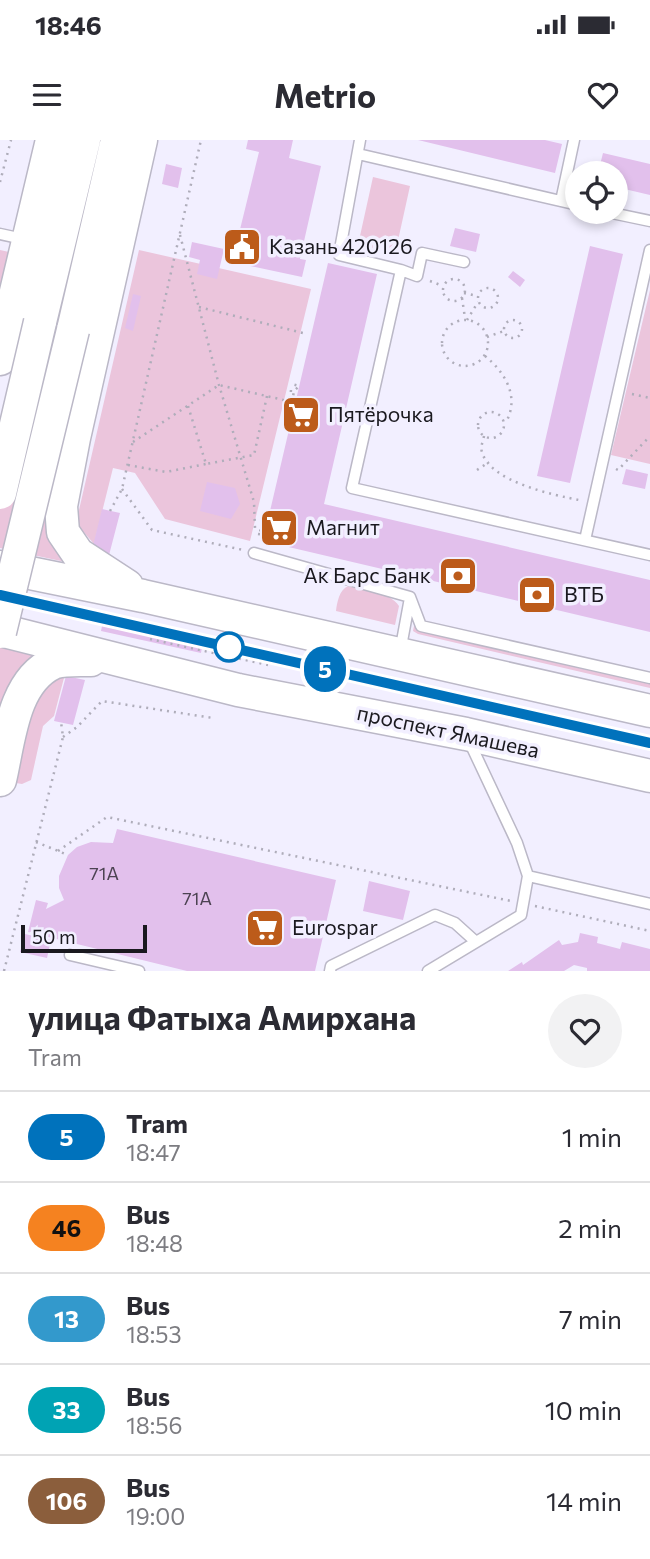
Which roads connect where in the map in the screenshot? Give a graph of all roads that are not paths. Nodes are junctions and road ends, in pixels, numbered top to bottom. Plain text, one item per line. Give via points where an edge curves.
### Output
1 (52, 140) edge
2 (84, 140) edge
3 (117, 140) edge
4 (141, 140) edge
5 (360, 140) edge
6 (574, 140) edge
7 (358, 154) junction
8 (561, 201) junction
9 (565, 202) edge
10 (628, 216) edge
11 (650, 221) edge
12 (14, 237) edge
13 (650, 250) edge
14 (464, 262) dead end
15 (401, 270) junction
16 (0, 359) edge
17 (74, 438) junction
18 (0, 460) edge
19 (0, 493) edge
20 (585, 540) junction
21 (254, 553) road end
22 (650, 555) edge
23 (0, 567) edge
24 (143, 596) junction
25 (410, 597) junction
26 (0, 631) edge
27 (399, 655) junction
28 (110, 659) junction
29 (650, 678) edge
30 (650, 711) edge
31 (0, 716) edge
32 (466, 734) junction
33 (8, 747) junction
34 (650, 776) edge
35 (0, 780) edge
36 (528, 876) junction
37 (650, 904) edge
38 (476, 942) junction
39 (70, 955) dead end
40 (139, 971) edge
41 (330, 971) edge
42 (428, 971) edge

1 - 12 main road
2 - 19 main road, bridge
3 - 26 main road, bridge
4 - 17 main road
5 - 7 lane
6 - 8 lane
7 - 8 lane
7 - 15 lane via 339,255
8 - 9 lane
10 - 11 lane
12 - 16 main road
13 - 20 lane
14 - 15 lane via 422,253 417,276
15 - 20 lane via 352,488
17 - 18 main road via 51,471 33,476
17 - 24 main road via 61,506 62,531 78,554
20 - 22 lane
21 - 25 lane
23 - 24 main road
24 - 27 main road
25 - 27 lane
25 - 29 lane via 421,626
26 - 28 main road, проспект Ямашева
27 - 30 main road
28 - 32 main road, проспект Ямашева via 238,690
28 - 33 main road via 55,662 36,674 19,702
31 - 33 main road
32 - 34 main road, проспект Ямашева
32 - 36 lane via 517,842
33 - 35 main road
36 - 37 lane
36 - 38 lane via 521,915
38 - 41 lane via 454,923 435,915 331,966
38 - 42 lane
39 - 40 lane

